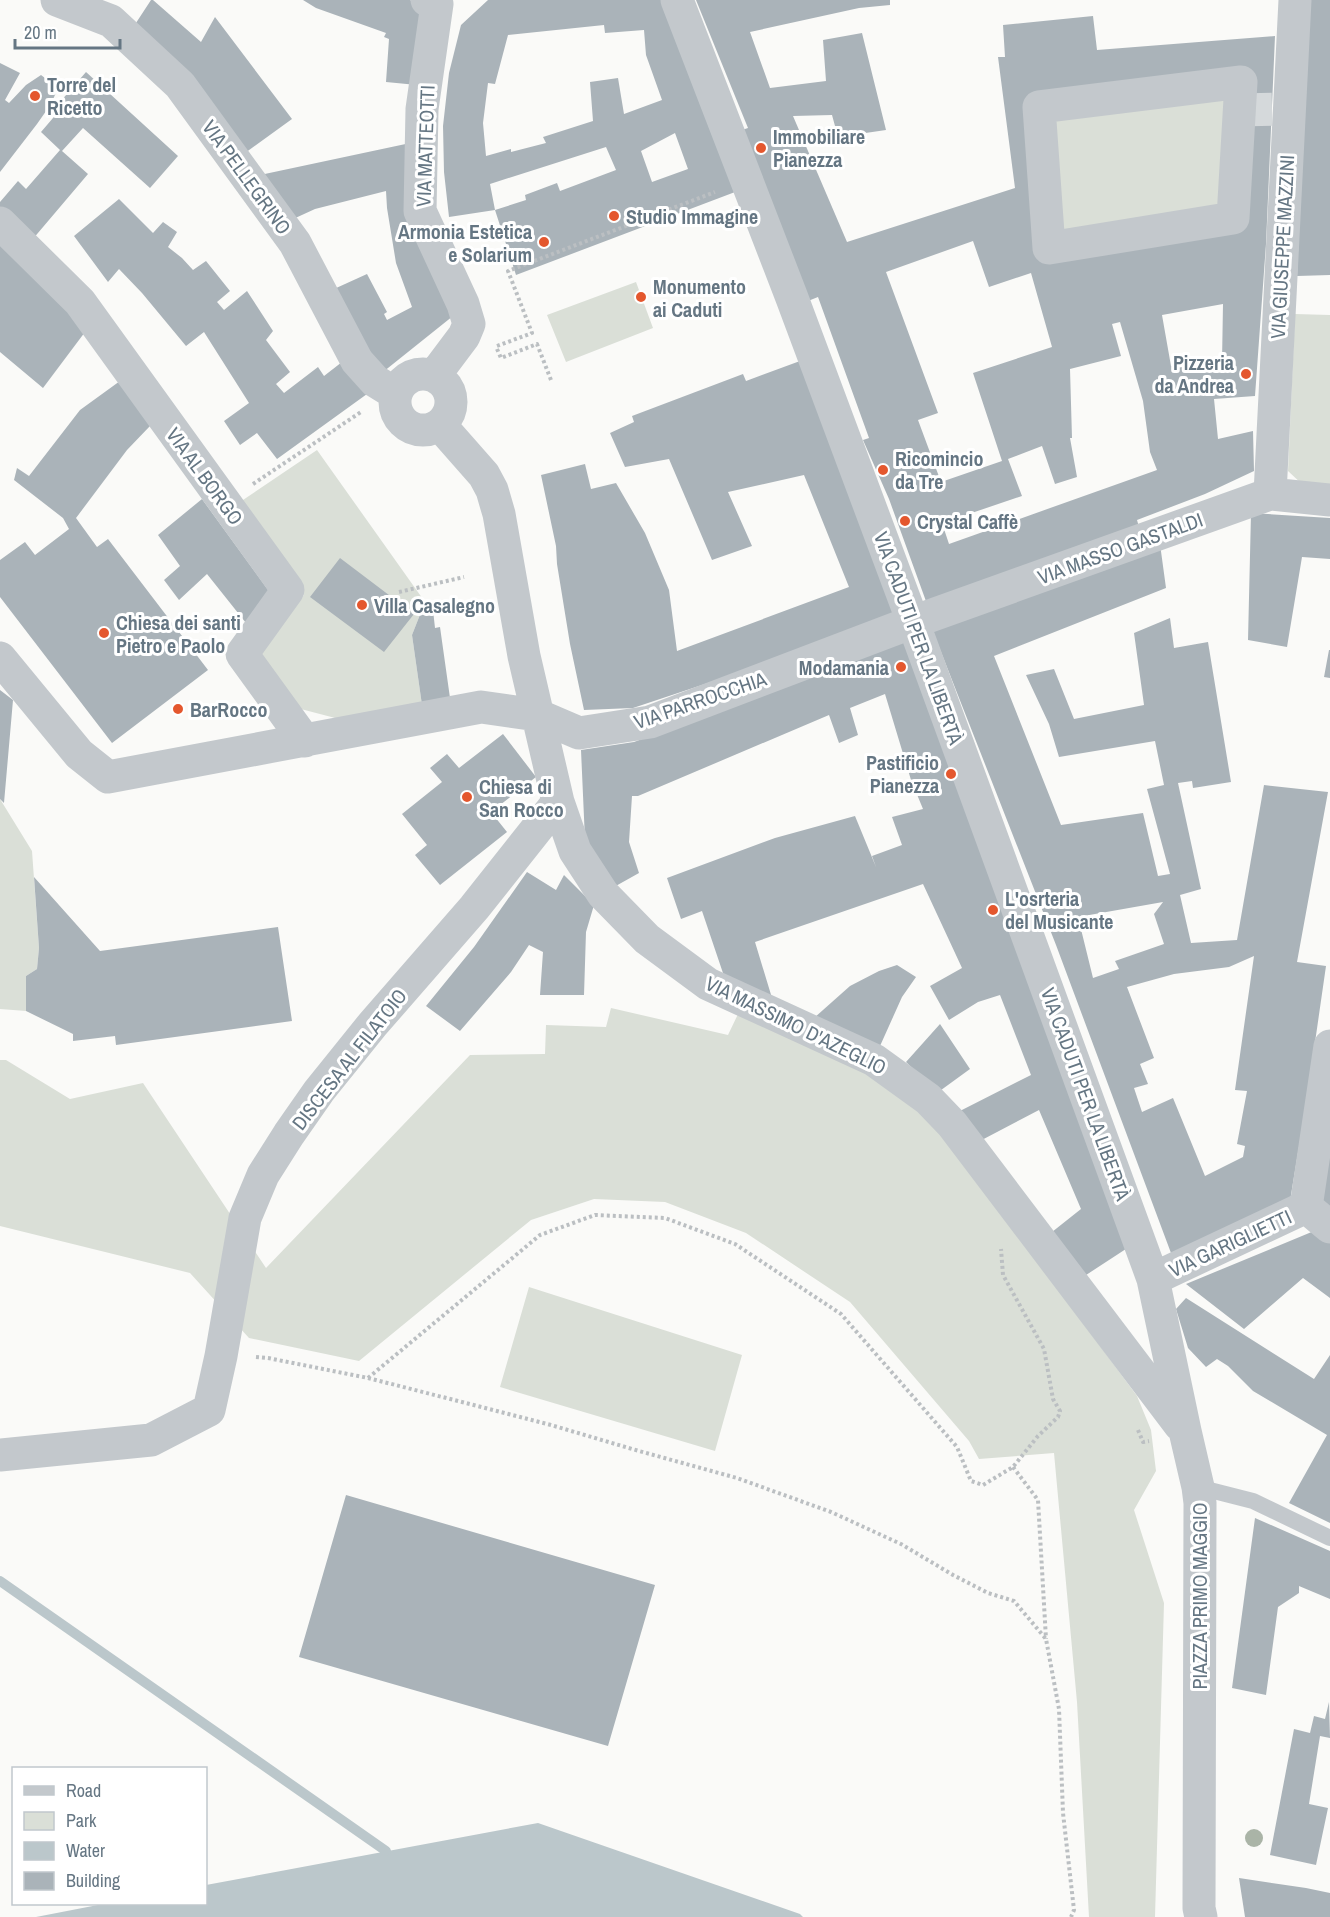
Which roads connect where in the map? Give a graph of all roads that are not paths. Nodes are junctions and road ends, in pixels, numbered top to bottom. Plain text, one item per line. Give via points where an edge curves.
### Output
1 (57, 0) edge
2 (677, 0) edge
3 (1295, 0) edge
4 (438, 2) edge
5 (0, 223) edge
6 (1049, 248) joint
7 (434, 376) junction
8 (396, 394) junction
9 (440, 425) junction
10 (1270, 494) junction
11 (1330, 500) edge
12 (913, 622) junction
13 (3, 660) edge
14 (537, 715) junction
15 (305, 741) junction
16 (558, 802) junction
17 (1330, 1046) edge
18 (1318, 1217) edge
19 (1153, 1279) junction
20 (1185, 1431) junction
21 (0, 1455) edge
22 (1198, 1487) junction
23 (1330, 1538) edge
24 (1201, 1917) edge

1 - 8 street, VIA PELLEGRINO via 111,21 180,85 296,243 357,362 375,381
2 - 12 street, VIA CADUTI PER LA LIBERTÀ via 733,185 792,297
3 - 10 street, VIA GIUSEPPE MAZZINI
4 - 7 street, VIA MATTEOTTI via 422,110 420,211 469,324
5 - 15 street, VIA AL BORGO via 80,303 288,590 242,654
6 - 6 street via 1039,106 1241,82 1233,218
7 - 8 street via 407,379
7 - 9 street via 450,395 449,412
8 - 9 street via 396,411 406,425 422,430
9 - 14 street, VIA MASSIMO D'AZEGLIO via 484,475 492,490
10 - 11 street, VIA MASSO GASTALDI
10 - 12 street, VIA MASSO GASTALDI
12 - 14 street, VIA PARROCCHIA via 650,722 579,733
12 - 19 street, VIA CADUTI PER LA LIBERTÀ
13 - 15 street, VIA PARROCCHIA via 79,754 108,777
14 - 15 street, VIA PARROCCHIA via 481,707
14 - 16 street, VIA MASSIMO D'AZEGLIO
16 - 20 street, VIA MASSIMO D'AZEGLIO via 575,851 586,868 603,894 647,939 708,984 874,1060 928,1099 952,1124
16 - 21 street, DISCESA AL FILATOIO via 319,1091 263,1175 245,1218 209,1410 151,1440
17 - 18 street, VIA GARIGLIETTI
18 - 19 street, VIA GARIGLIETTI
19 - 20 street, PIAZZA PRIMO MAGGIO
20 - 22 street, PIAZZA PRIMO MAGGIO
22 - 23 lane via 1253,1501
22 - 24 street, PIAZZA PRIMO MAGGIO

